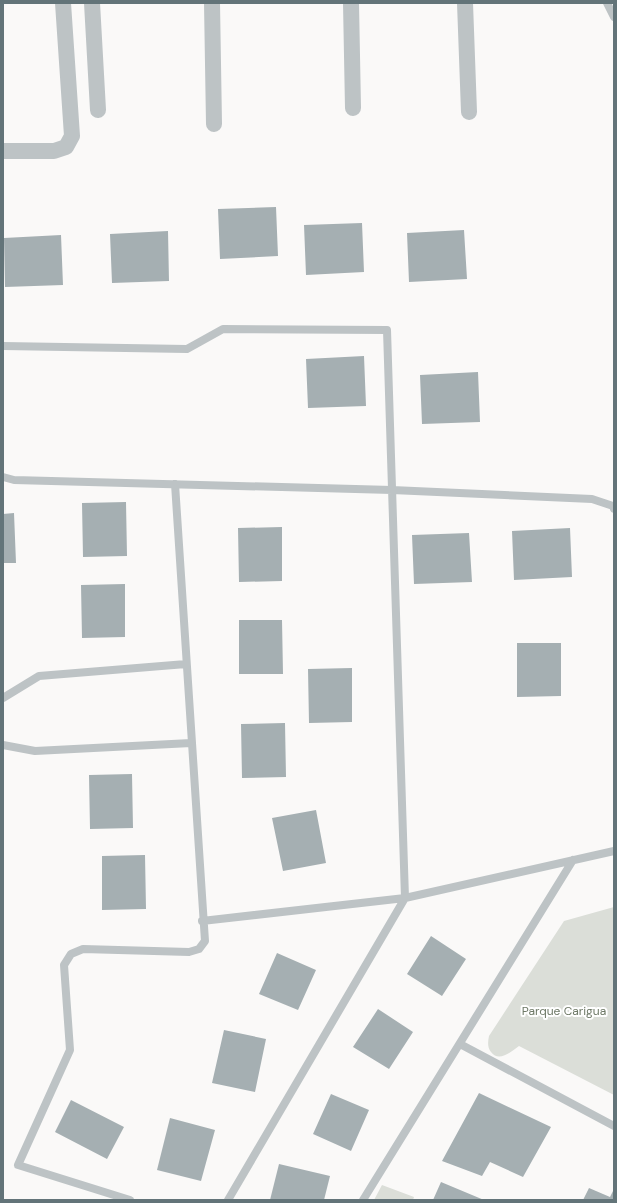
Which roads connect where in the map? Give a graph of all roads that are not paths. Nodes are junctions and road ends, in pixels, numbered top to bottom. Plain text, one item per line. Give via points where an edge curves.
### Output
1 (63, 3) edge
2 (92, 3) edge
3 (212, 3) edge
4 (351, 3) edge
5 (465, 3) edge
6 (607, 3) edge
7 (614, 17) edge
8 (353, 108) dead end
9 (98, 110) dead end
10 (469, 112) dead end
11 (214, 124) dead end
12 (3, 151) edge
13 (3, 346) edge
14 (3, 477) edge
15 (175, 484) junction
16 (392, 490) junction
17 (614, 509) edge
18 (186, 664) junction
19 (3, 698) edge
20 (191, 743) junction
21 (3, 745) edge
22 (614, 851) edge
23 (573, 860) junction
24 (405, 898) junction
25 (202, 921) junction
26 (460, 1044) junction
27 (614, 1126) edge
28 (130, 1200) edge
29 (228, 1200) edge
30 (363, 1200) edge

1 - 12 street via 72,136 66,147 54,151
2 - 9 street
3 - 11 street
4 - 8 street
5 - 10 street
6 - 7 lane
13 - 16 lane via 187,349 222,329 388,330
14 - 15 lane via 14,480
15 - 16 lane
15 - 18 lane
16 - 17 lane via 592,499 613,506
16 - 24 lane
18 - 19 lane via 39,676
18 - 20 lane
20 - 21 lane via 35,751
20 - 25 lane
22 - 23 lane
23 - 24 lane
23 - 26 lane
24 - 25 lane
24 - 29 lane
25 - 28 lane via 205,941 199,949 189,952 83,949 71,954 64,965 70,1050 18,1165
26 - 27 lane
26 - 30 lane

